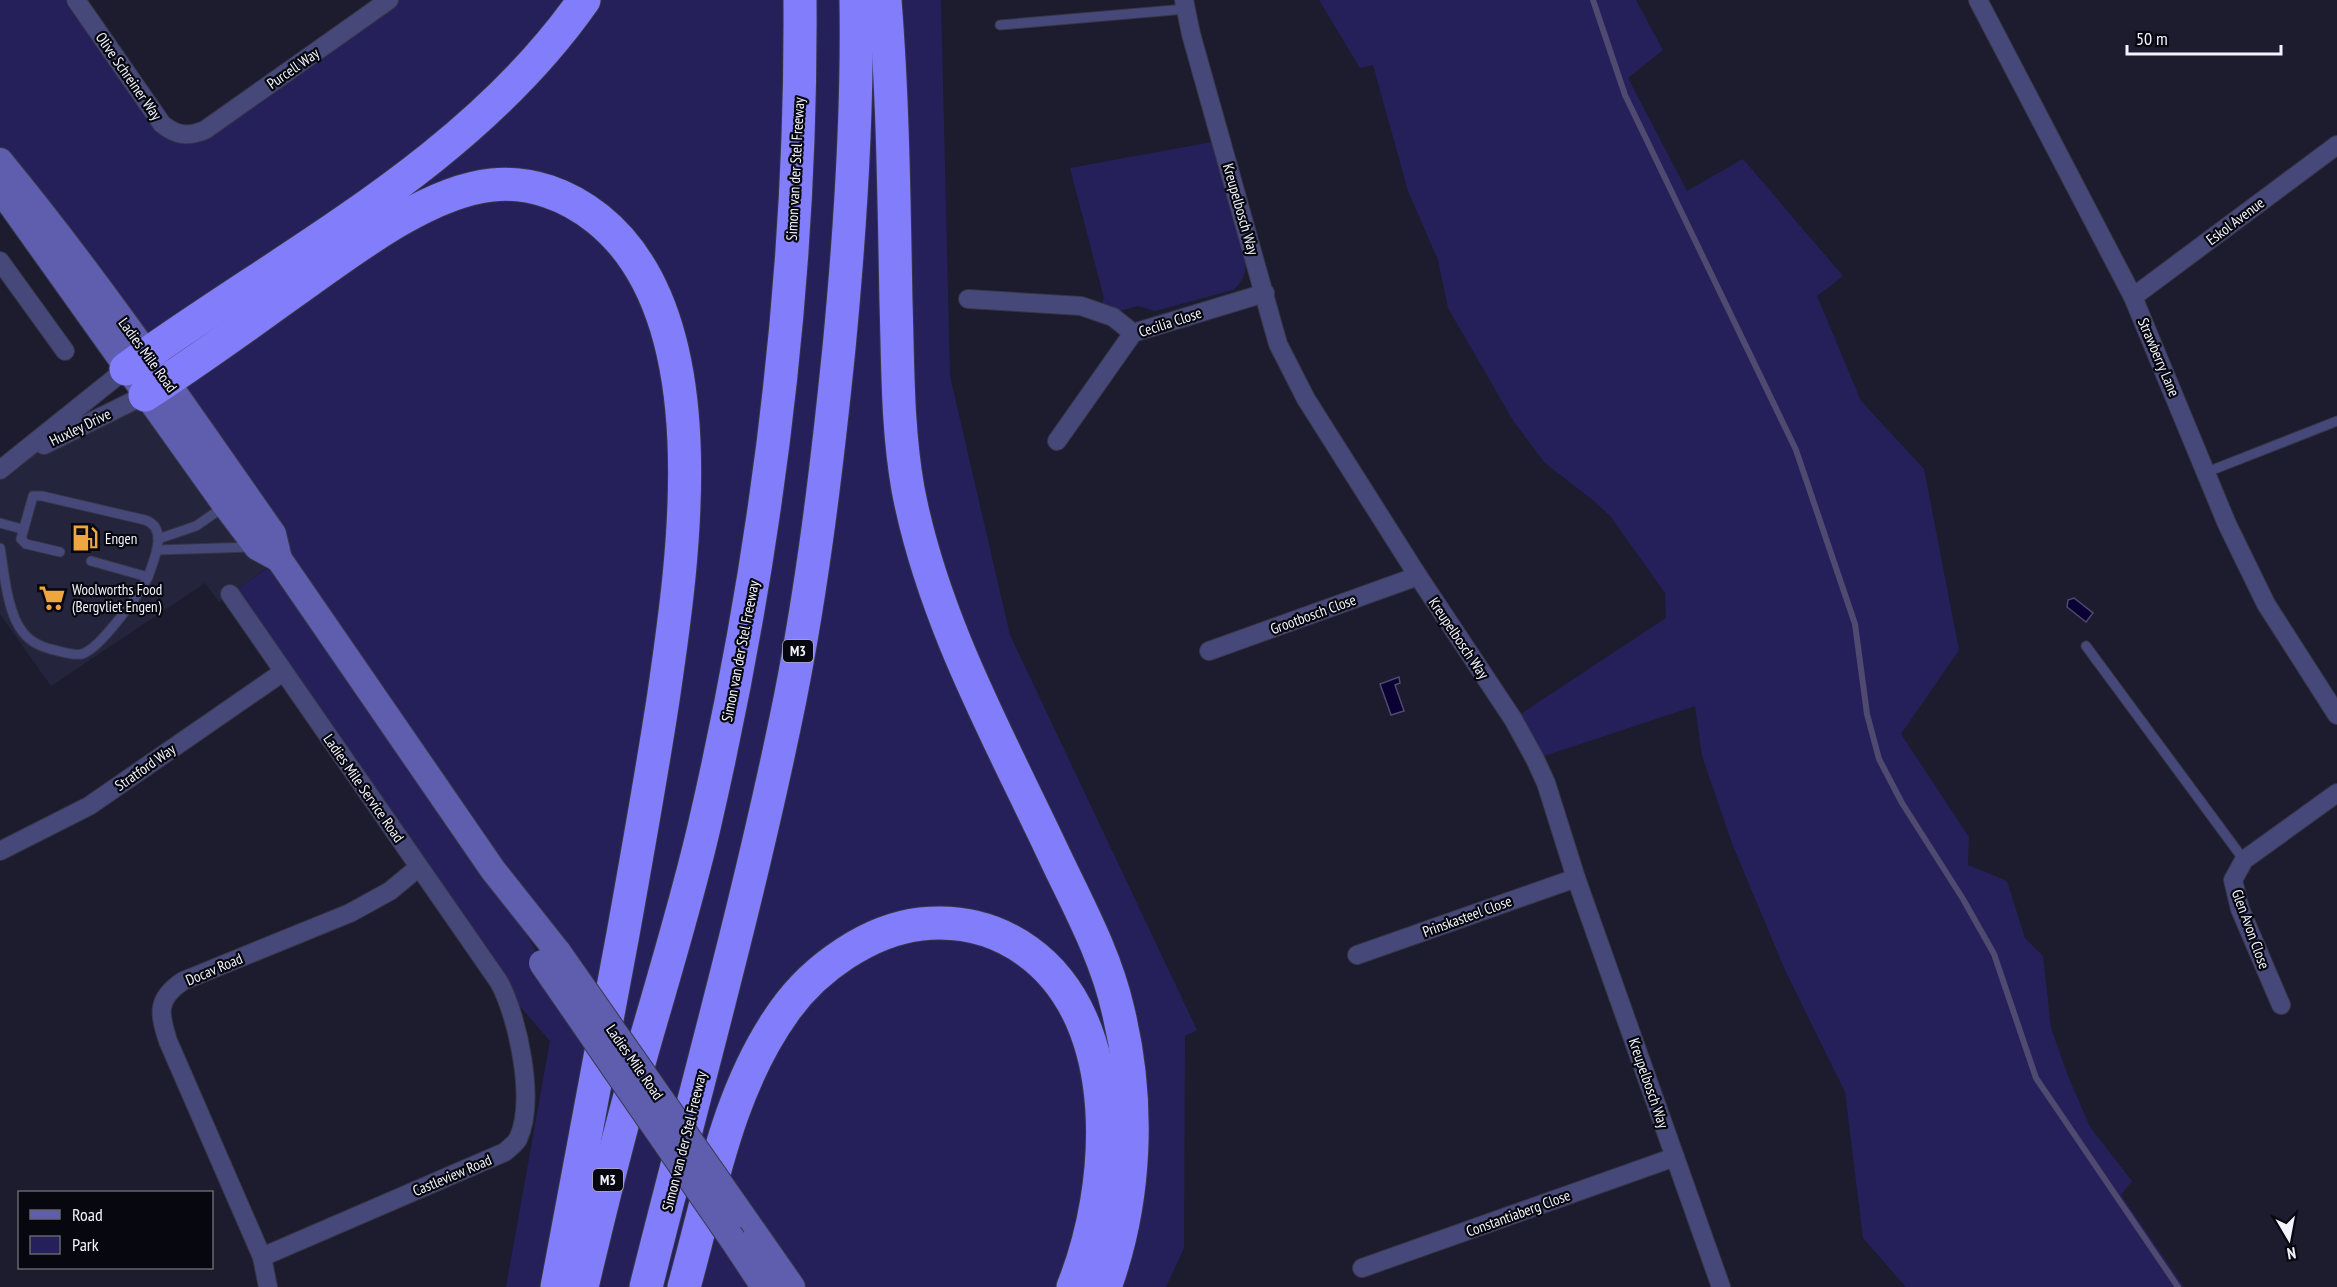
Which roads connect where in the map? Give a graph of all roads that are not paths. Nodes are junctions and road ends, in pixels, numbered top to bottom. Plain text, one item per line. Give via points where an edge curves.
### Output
1 (76, 0) edge
2 (389, 0) edge
3 (584, 0) edge
4 (800, 0) edge
5 (856, 0) edge
6 (885, 0) edge
7 (1978, 0) edge
8 (1185, 4) edge
9 (1000, 25) dead end
10 (195, 134) joint
11 (2337, 145) edge
12 (0, 161) edge
13 (0, 189) edge
14 (0, 261) edge
15 (1265, 293) junction
16 (2133, 297) junction
17 (968, 299) dead end
18 (1133, 333) junction
19 (65, 351) dead end
20 (137, 362) junction
21 (156, 388) junction
22 (2337, 421) edge
23 (1058, 441) dead end
24 (15, 459) junction
25 (0, 470) edge
26 (2207, 472) junction
27 (226, 506) junction
28 (0, 523) edge
29 (22, 529) junction
30 (158, 539) junction
31 (257, 547) junction
32 (0, 548) edge
33 (156, 550) junction
34 (60, 552) dead end
35 (279, 559) junction
36 (91, 561) dead end
37 (1418, 576) junction
38 (148, 577) junction
39 (230, 594) dead end
40 (2086, 646) dead end
41 (1209, 651) dead end
42 (284, 672) junction
43 (2337, 715) edge
44 (2337, 793) edge
45 (3, 844) edge
46 (2244, 860) junction
47 (419, 867) junction
48 (1576, 878) junction
49 (1358, 955) dead end
50 (550, 958) junction
51 (499, 982) joint
52 (2280, 1005) dead end
53 (1675, 1157) junction
54 (262, 1257) junction
55 (1362, 1268) dead end
56 (268, 1287) edge
57 (557, 1287) edge
58 (582, 1287) edge
59 (646, 1287) edge
60 (684, 1287) edge
61 (764, 1287) edge
62 (792, 1287) edge
63 (1073, 1287) edge
64 (1105, 1287) edge
65 (1721, 1287) edge

1 - 10 street, Olive Schreiner Way via 162,124 184,136
2 - 10 street, Purcell Way
3 - 20 highway via 512,88 421,168
4 - 58 highway, Simon van der Stel Freeway / M3 via 790,266 770,468 755,571 705,825
5 - 59 highway, Simon van der Stel Freeway / M3 via 846,278 828,464 811,574 760,840
6 - 64 highway via 900,427 917,529 953,639 1097,946 1116,1000 1127,1052 1132,1131 1130,1186
7 - 16 street, Strawberry Lane
8 - 9 lane
8 - 15 street, Kreupelbosch Way
11 - 16 street, Eskol Avenue
12 - 20 main road, Ladies Mile Road via 45,215
13 - 20 main road, Ladies Mile Road
14 - 19 street
15 - 18 street, Cecilia Close
15 - 37 street, Kreupelbosch Way via 1278,344 1291,373
16 - 26 street, Strawberry Lane
17 - 18 street via 1081,306 1113,317
18 - 23 street, Cecilia Close
20 - 21 main road, Ladies Mile Road
20 - 24 street, Huxley Drive
21 - 24 street, Huxley Drive
21 - 27 main road, Ladies Mile Road
21 - 35 main road, Ladies Mile Road via 273,534
21 - 57 highway via 347,254 415,212 456,193 493,185 556,193 583,207 616,233 640,265 667,333 684,420 686,468 680,572 648,796
22 - 26 lane
24 - 25 street, Huxley Drive
26 - 43 street, Strawberry Lane via 2266,604
27 - 30 lane via 196,526
27 - 31 main road, Ladies Mile Road
28 - 29 lane
29 - 30 lane via 31,499 38,495 150,522 159,531
29 - 34 lane via 23,542
30 - 33 lane
31 - 33 lane
31 - 35 main road, Ladies Mile Road
32 - 38 lane via 11,608 21,629 34,644 69,654 79,655 96,645
33 - 38 lane
35 - 50 main road, Ladies Mile Road
36 - 38 lane
37 - 41 street, Grootbosch Close
37 - 48 street, Kreupelbosch Way via 1513,719 1535,759
39 - 42 street, Ladies Mile Service Road
40 - 46 lane
42 - 45 street, Stratford Way via 89,806
42 - 47 street, Ladies Mile Service Road
44 - 46 street
46 - 52 street, Glen Avon Close via 2233,880 2235,892
47 - 51 street, Ladies Mile Service Road
47 - 54 street, Docav Road via 373,901 183,981 169,990 163,1002 161,1014 168,1041
48 - 49 street, Prinskasteel Close
48 - 53 street, Kreupelbosch Way
50 - 61 main road, Ladies Mile Road, bridge
50 - 62 main road, Ladies Mile Road, bridge
51 - 54 street, Castleview Road via 514,1014 521,1057 524,1122 517,1141 505,1152
53 - 55 street, Constantiaberg Close
53 - 65 street, Kreupelbosch Way
54 - 56 street
60 - 63 highway via 739,1097 764,1043 786,1009 832,963 868,941 904,926 944,922 980,927 1014,942 1042,962 1066,990 1083,1022 1095,1060 1102,1148 1098,1196

